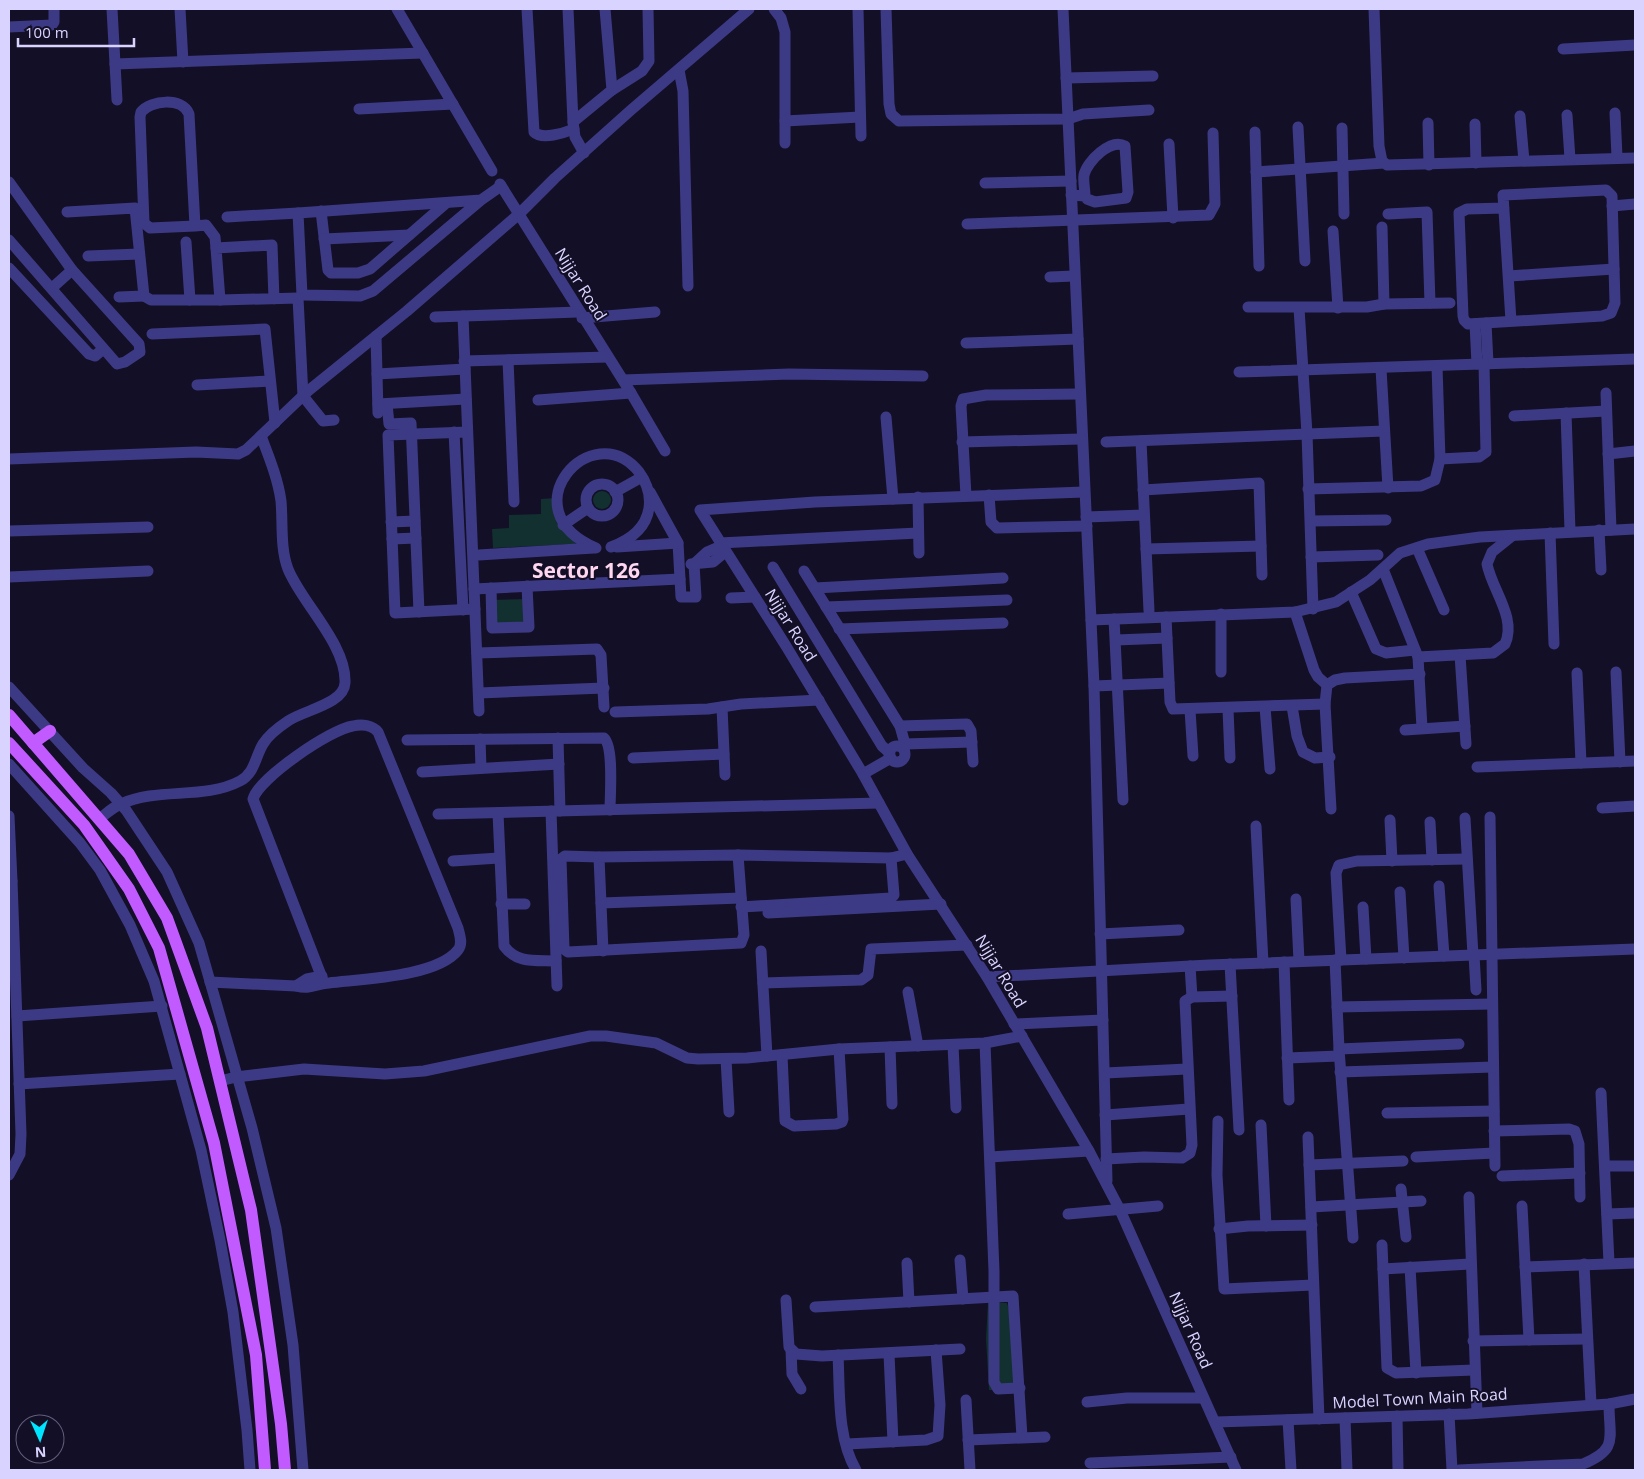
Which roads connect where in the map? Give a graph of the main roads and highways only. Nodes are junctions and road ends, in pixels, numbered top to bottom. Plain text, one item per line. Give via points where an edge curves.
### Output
1 (9, 715) edge
2 (50, 731) road end
3 (9, 742) edge
4 (33, 743) junction
5 (265, 1470) edge
6 (285, 1470) edge

1 - 4 main road
2 - 4 main road
3 - 5 main road via 84,825 129,889 159,948 214,1143 256,1356
4 - 6 main road via 129,854 167,918 207,1028 251,1210

